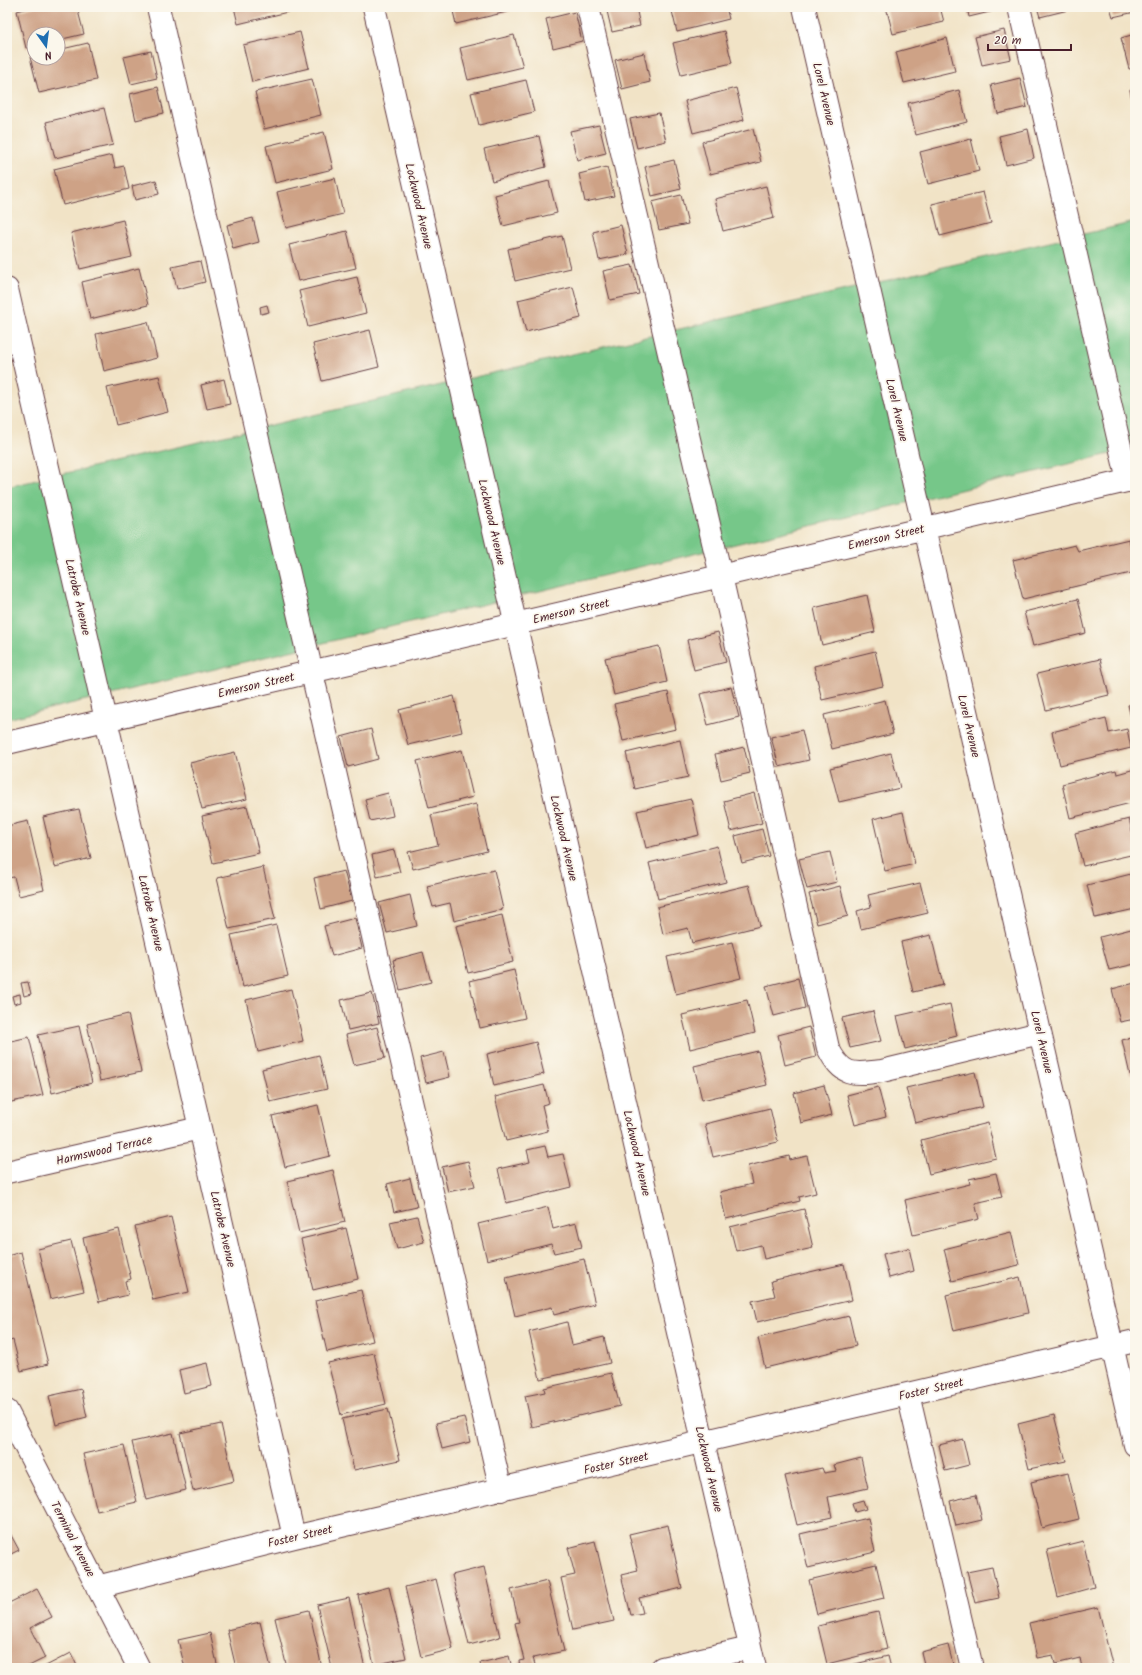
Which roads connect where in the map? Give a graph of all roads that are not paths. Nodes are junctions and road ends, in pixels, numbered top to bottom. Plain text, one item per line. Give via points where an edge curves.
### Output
1 (158, 7) edge
2 (374, 7) edge
3 (588, 7) edge
4 (804, 7) edge
5 (1019, 7) edge
6 (7, 288) edge
7 (1132, 480) edge
8 (924, 528) junction
9 (721, 576) junction
10 (516, 624) junction
11 (311, 672) junction
12 (106, 720) junction
13 (7, 743) edge
14 (1040, 1033) junction
15 (200, 1128) junction
16 (7, 1172) edge
17 (1135, 1341) edge
18 (1112, 1346) junction
19 (908, 1394) junction
20 (7, 1410) edge
21 (703, 1443) junction
22 (1135, 1445) edge
23 (500, 1490) junction
24 (294, 1537) junction
25 (97, 1587) junction
26 (753, 1658) edge
27 (139, 1668) edge
28 (662, 1668) edge
29 (972, 1668) edge

1 - 11 street
2 - 10 street, Lockwood Avenue
3 - 9 street
4 - 8 street, Lorel Avenue
5 - 7 street
6 - 12 street, Latrobe Avenue
7 - 8 street, Emerson Street
8 - 9 street, Emerson Street
8 - 14 street, Lorel Avenue
9 - 10 street, Emerson Street
9 - 14 street via 828,1048 835,1062 846,1071 860,1074 882,1071
10 - 11 street, Emerson Street
10 - 21 street, Lockwood Avenue
11 - 12 street, Emerson Street
11 - 23 street
12 - 13 street, Emerson Street
12 - 15 street, Latrobe Avenue
14 - 18 street, Lorel Avenue
15 - 16 street, Harmswood Terrace
15 - 24 street, Latrobe Avenue
17 - 18 street, Foster Street
18 - 19 street, Foster Street
18 - 22 street, Lorel Avenue
19 - 21 street, Foster Street
19 - 29 street
20 - 25 street, Terminal Avenue
21 - 23 street, Foster Street
21 - 26 street, Lockwood Avenue
23 - 24 street, Foster Street
24 - 25 street, Foster Street
25 - 27 street, Terminal Avenue
26 - 28 street

